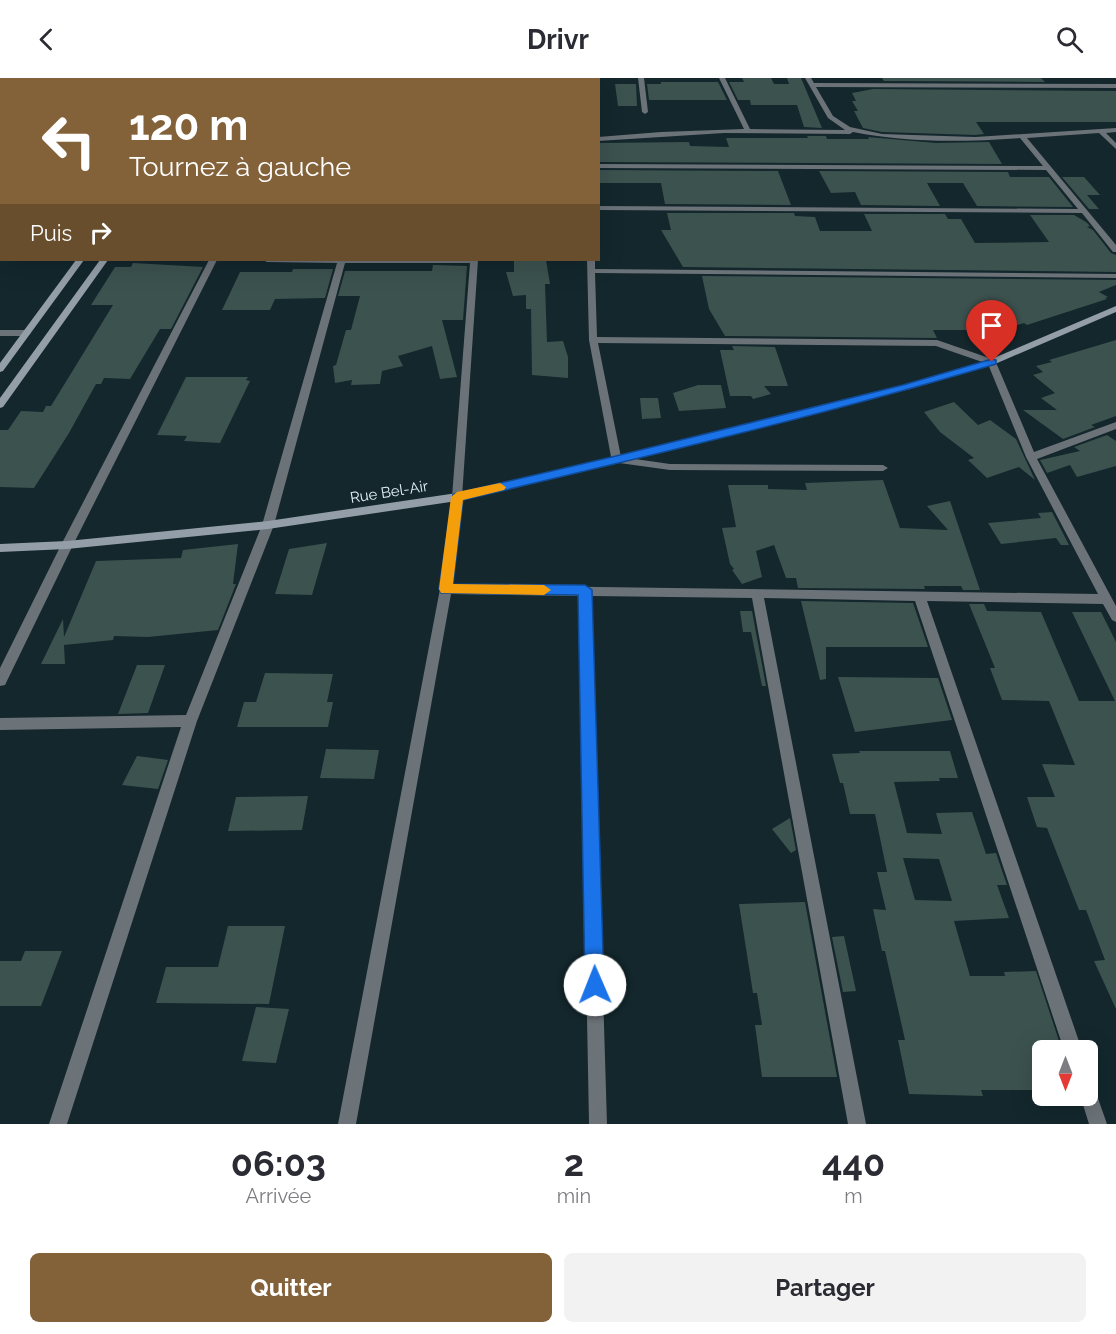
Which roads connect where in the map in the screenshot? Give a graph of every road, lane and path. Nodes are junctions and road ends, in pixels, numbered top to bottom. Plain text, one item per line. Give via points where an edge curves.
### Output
1 (641, 78) edge
2 (722, 78) edge
3 (808, 78) edge
4 (812, 85) junction
5 (1116, 86) edge
6 (645, 112) dead end
7 (747, 129) junction
8 (1116, 130) edge
9 (857, 132) junction
10 (1102, 132) junction
11 (1022, 136) junction
12 (600, 140) edge
13 (1116, 147) edge
14 (600, 166) edge
15 (1048, 168) junction
16 (600, 208) edge
17 (1083, 211) junction
18 (1116, 250) edge
19 (79, 261) edge
20 (103, 261) edge
21 (212, 261) edge
22 (341, 261) edge
23 (474, 261) edge
24 (591, 261) edge
25 (591, 271) junction
26 (1116, 276) edge
27 (1116, 309) edge
28 (0, 333) edge
29 (27, 333) junction
30 (593, 340) junction
31 (992, 362) junction
32 (0, 369) edge
33 (0, 405) edge
34 (1116, 425) edge
35 (1031, 457) junction
36 (616, 460) junction
37 (883, 468) dead end
38 (457, 497) junction
39 (268, 525) junction
40 (66, 545) junction
41 (0, 548) edge
42 (446, 589) junction
43 (585, 590) junction
44 (757, 593) junction
45 (919, 596) junction
46 (1106, 599) junction
47 (1115, 614) edge
48 (0, 681) edge
49 (190, 722) junction
50 (0, 724) edge
51 (1070, 1040) edge
52 (1092, 1106) edge
53 (58, 1124) edge
54 (347, 1124) edge
55 (598, 1124) edge
56 (857, 1124) edge
57 (1098, 1124) edge

1 - 6 street
2 - 7 street
3 - 4 street
4 - 5 street
4 - 9 street via 830,117
7 - 9 street
7 - 12 street
8 - 10 street
9 - 11 street via 956,139
10 - 11 street
10 - 13 street
11 - 15 street
14 - 15 street
15 - 17 street
16 - 17 street
17 - 18 street
19 - 29 main road
20 - 33 main road
21 - 40 street
22 - 39 street
23 - 38 street
24 - 25 street
25 - 26 street
25 - 30 street
27 - 31 main road, Rue Bel-Air
28 - 29 street
29 - 32 main road
30 - 31 street via 937,343
30 - 36 street
31 - 35 street
31 - 36 main road, Rue Bel-Air
34 - 35 street
35 - 46 street
36 - 37 street via 670,467
36 - 38 main road, Rue Bel-Air
38 - 39 main road, Rue Bel-Air
38 - 42 street
39 - 40 main road, Rue Bel-Air
39 - 49 street
40 - 41 main road, Rue Bel-Air
40 - 48 street
42 - 43 street
42 - 54 street
43 - 44 street
43 - 55 street
44 - 45 street
44 - 56 street
45 - 46 street
45 - 51 street
46 - 47 street
49 - 50 street
49 - 53 street
52 - 57 street

